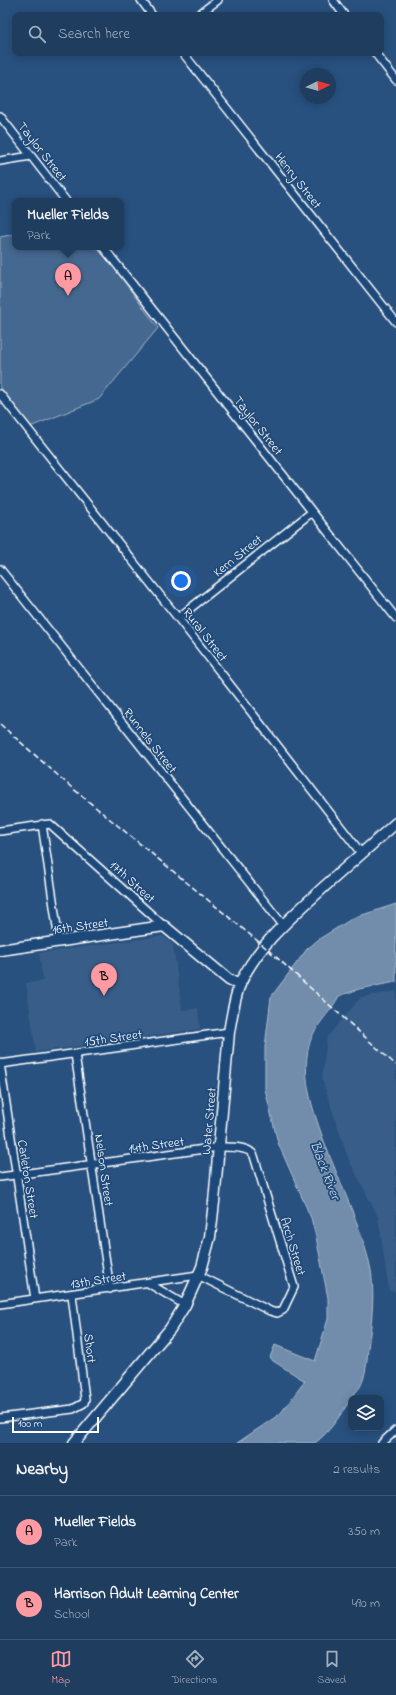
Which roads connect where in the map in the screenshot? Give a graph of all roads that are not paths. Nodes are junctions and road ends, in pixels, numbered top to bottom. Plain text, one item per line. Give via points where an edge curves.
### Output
1 (140, 0) edge
2 (218, 0) edge
3 (332, 0) edge
4 (150, 12) edge
5 (202, 12) edge
6 (342, 12) edge
7 (185, 56) edge
8 (377, 56) edge
9 (396, 80) edge
10 (0, 116) edge
11 (31, 156) junction
12 (0, 161) edge
13 (64, 198) edge
14 (105, 250) edge
15 (396, 322) edge
16 (0, 394) edge
17 (312, 512) junction
18 (0, 569) edge
19 (178, 618) junction
20 (396, 618) edge
21 (42, 824) junction
22 (396, 824) edge
23 (0, 831) edge
24 (361, 853) junction
25 (283, 925) junction
26 (164, 926) junction
27 (59, 941) junction
28 (0, 950) edge
29 (240, 985) junction
30 (229, 1032) junction
31 (75, 1054) junction
32 (0, 1064) edge
33 (219, 1147) junction
34 (92, 1164) junction
35 (16, 1175) junction
36 (0, 1177) edge
37 (198, 1275) junction
38 (148, 1283) junction
39 (110, 1289) junction
40 (72, 1295) junction
41 (36, 1300) junction
42 (0, 1304) edge
43 (185, 1305) junction
44 (0, 1418) edge
45 (396, 1430) edge
46 (387, 1441) edge
47 (74, 1443) edge

1 - 4 street
2 - 5 street
3 - 6 street
7 - 15 street, Henry Street
8 - 9 street
10 - 11 street, Taylor Street
11 - 12 street
11 - 13 street, Taylor Street
14 - 17 street, Taylor Street
16 - 19 street, Rural Street
17 - 19 street, Kern Street
17 - 20 street, Taylor Street
18 - 25 street, Runnels Street
19 - 24 street, Rural Street
21 - 23 street
21 - 26 street, 17th Street via 54,827
21 - 27 street
22 - 24 street, Water Street
24 - 25 street, Water Street
25 - 29 street, Water Street
26 - 27 street, 16th Street
26 - 29 street, 17th Street via 229,980
27 - 28 street, 16th Street
29 - 30 street, Water Street
30 - 31 street, 15th Street
30 - 33 street, Water Street
31 - 32 street, 15th Street
31 - 34 street, Nelson Street
32 - 35 street, Carleton Street
33 - 34 street, 14th Street
33 - 37 street, Water Street via 210,1237
33 - 37 street, Arch Street via 252,1152 294,1290 283,1310 274,1313
34 - 35 street, 14th Street
34 - 39 street, Nelson Street
35 - 36 street, 14th Street
35 - 41 street, Carleton Street
37 - 38 street, 13th Street
37 - 43 street, Water Street
38 - 39 street, 13th Street
38 - 43 street
39 - 40 street, 13th Street
40 - 41 street, 13th Street
40 - 44 street, Short via 86,1398 84,1403 73,1409
41 - 42 street, 13th Street
43 - 47 street, Water Street via 170,1329
45 - 46 street

